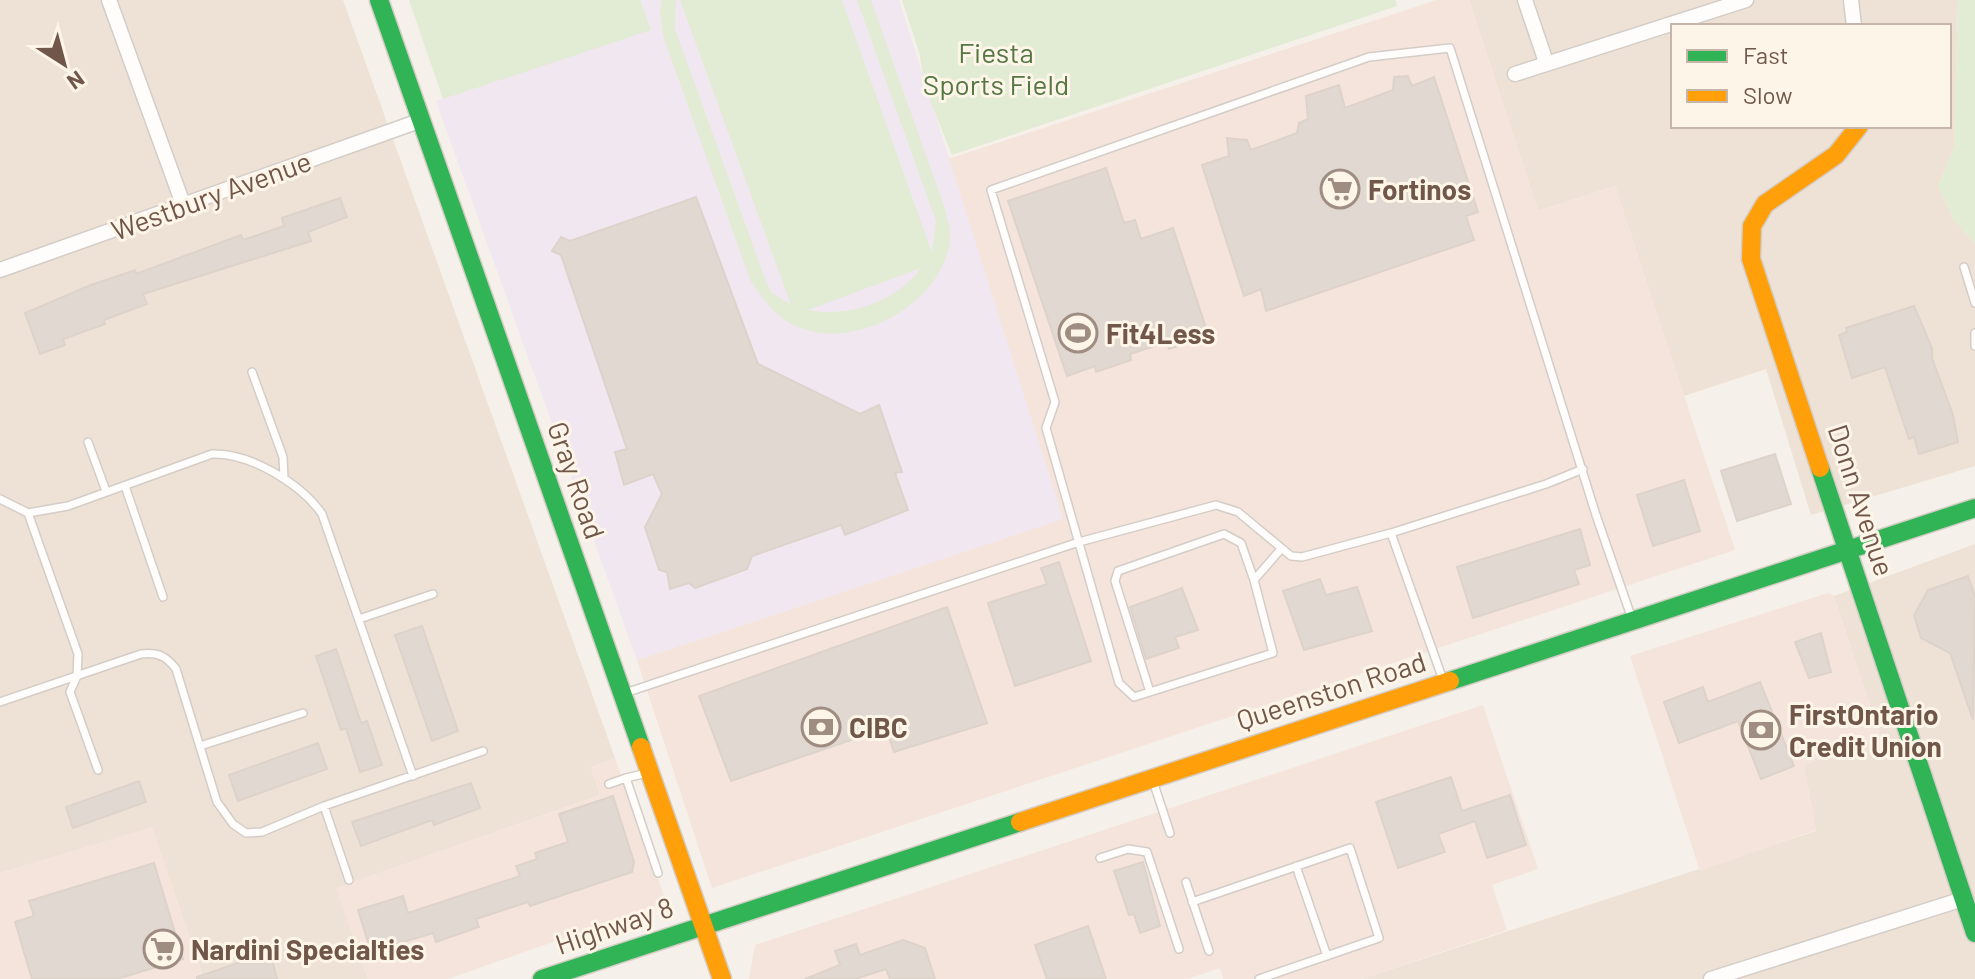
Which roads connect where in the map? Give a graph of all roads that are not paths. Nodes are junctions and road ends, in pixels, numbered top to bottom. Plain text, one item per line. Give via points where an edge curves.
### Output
1 (109, 0) edge
2 (379, 0) edge
3 (1525, 0) edge
4 (1746, 0) edge
5 (1851, 0) edge
6 (1854, 24) edge
7 (1546, 62) junction
8 (1515, 74) dead end
9 (422, 120) junction
10 (1857, 128) edge
11 (183, 204) junction
12 (1964, 267) dead end
13 (0, 270) edge
14 (1975, 303) edge
15 (1975, 333) edge
16 (1975, 346) edge
17 (252, 372) dead end
18 (88, 442) dead end
19 (1583, 469) junction
20 (284, 478) junction
21 (125, 486) junction
22 (106, 491) junction
23 (0, 499) edge
24 (1975, 508) edge
25 (28, 513) junction
26 (1391, 533) junction
27 (1079, 542) junction
28 (1281, 549) junction
29 (1849, 550) junction
30 (1254, 580) junction
31 (433, 594) dead end
32 (163, 597) dead end
33 (359, 619) junction
34 (1633, 621) junction
35 (77, 676) junction
36 (1444, 682) junction
37 (1150, 692) junction
38 (621, 695) junction
39 (0, 702) edge
40 (303, 713) dead end
41 (200, 746) junction
42 (483, 751) dead end
43 (98, 770) dead end
44 (649, 773) junction
45 (413, 776) junction
46 (626, 778) junction
47 (1152, 779) junction
48 (609, 784) dead end
49 (324, 806) junction
50 (1170, 833) dead end
51 (1100, 858) dead end
52 (1296, 866) junction
53 (658, 873) dead end
54 (349, 880) dead end
55 (1186, 882) dead end
56 (1963, 899) junction
57 (1192, 902) junction
58 (704, 925) junction
59 (1975, 933) edge
60 (1179, 949) dead end
61 (1209, 951) dead end
62 (1327, 956) junction
63 (542, 979) edge
64 (722, 979) edge
65 (1259, 979) edge
66 (1711, 979) edge

1 - 11 street
2 - 9 main road, Gray Road
3 - 7 street
4 - 7 street
5 - 6 street
7 - 8 street
9 - 11 street, Westbury Avenue
9 - 38 main road, Gray Road
10 - 29 main road, Donn Avenue via 1829,162 1766,202 1750,234 1751,259
11 - 13 street, Westbury Avenue
12 - 14 lane
15 - 16 lane
17 - 20 lane via 283,457
18 - 22 lane
19 - 26 lane
19 - 27 lane via 1450,48 1369,57 991,190 1055,402 1046,428
19 - 34 lane
20 - 21 lane via 226,454 212,454
20 - 33 lane via 309,495 322,514
21 - 22 lane
21 - 32 lane
22 - 25 lane via 68,506
23 - 25 lane
24 - 29 main road, Queenston Road
25 - 35 lane via 78,654
26 - 28 lane via 1302,557
26 - 36 lane
27 - 28 lane via 1216,505 1238,512
27 - 37 lane via 1119,683 1134,697
27 - 38 lane
28 - 30 lane
29 - 34 main road, Queenston Road
29 - 56 main road, Donn Avenue
30 - 37 lane via 1273,653
30 - 37 lane via 1241,543 1224,534 1118,571 1115,581
31 - 33 lane
33 - 45 lane
34 - 36 main road, Queenston Road
35 - 39 lane
35 - 41 lane via 141,654 155,652 168,659 176,669
35 - 43 lane via 70,692
36 - 47 main road, Queenston Road
38 - 44 main road, Gray Road
40 - 41 lane
41 - 49 lane via 217,802 246,833 262,832
42 - 45 lane
44 - 46 lane
44 - 58 main road, Gray Road
45 - 49 lane
46 - 48 lane
46 - 53 lane
47 - 50 lane
47 - 58 main road, Queenston Road
49 - 54 lane
51 - 60 lane via 1128,849 1147,852
52 - 57 lane
52 - 62 lane
52 - 62 lane via 1350,848 1379,938
55 - 57 lane
56 - 59 main road, Donn Avenue
56 - 66 street
57 - 61 lane
58 - 63 main road, Highway 8
58 - 64 main road, Gray Road
62 - 65 lane

